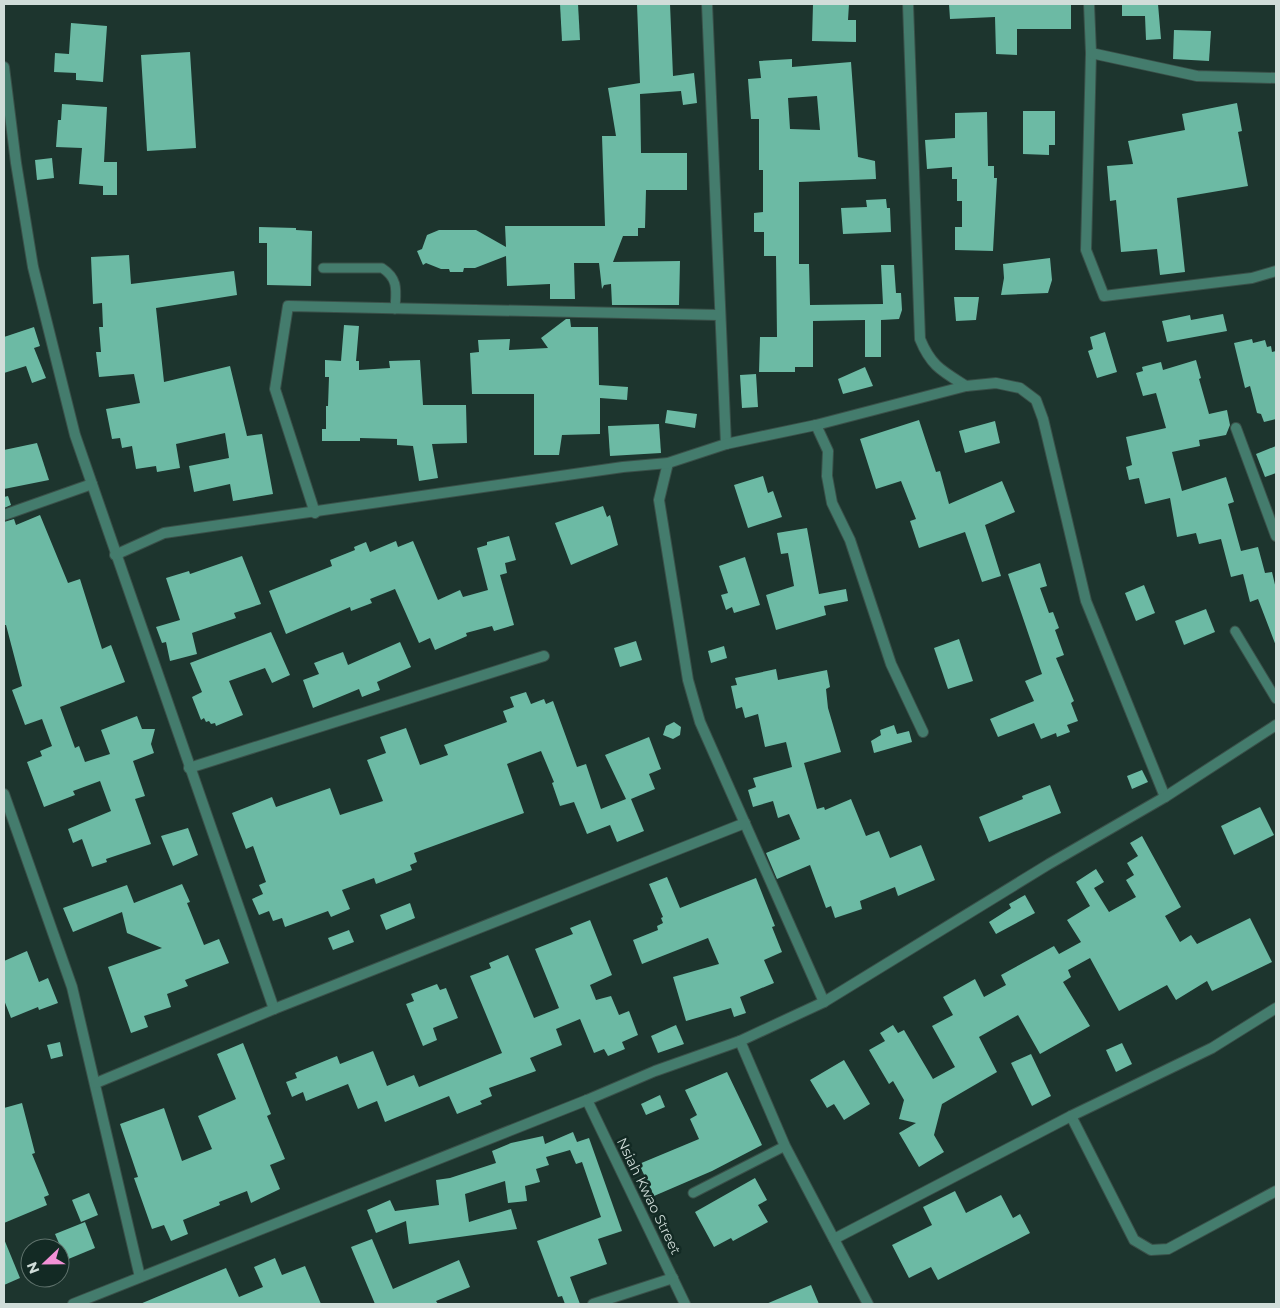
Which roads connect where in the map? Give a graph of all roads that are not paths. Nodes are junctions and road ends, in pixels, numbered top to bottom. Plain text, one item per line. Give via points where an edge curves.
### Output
1 (707, 4) edge
2 (908, 4) edge
3 (1089, 4) edge
4 (1091, 53) junction
5 (4, 67) edge
6 (1276, 78) edge
7 (323, 268) dead end
8 (1276, 271) edge
9 (395, 309) junction
10 (719, 315) junction
11 (966, 386) junction
12 (816, 425) junction
13 (1236, 428) dead end
14 (726, 444) junction
15 (668, 463) junction
16 (92, 484) junction
17 (315, 513) junction
18 (4, 516) edge
19 (1276, 536) edge
20 (115, 555) junction
21 (1235, 631) dead end
22 (544, 656) dead end
23 (1276, 699) edge
24 (1276, 725) edge
25 (923, 732) dead end
26 (189, 768) junction
27 (4, 794) edge
28 (1165, 797) junction
29 (746, 823) junction
30 (824, 1002) junction
31 (1276, 1008) edge
32 (274, 1009) junction
33 (740, 1041) junction
34 (96, 1083) junction
35 (587, 1100) junction
36 (1071, 1116) junction
37 (786, 1146) junction
38 (1276, 1191) edge
39 (693, 1192) dead end
40 (834, 1239) junction
41 (140, 1277) junction
42 (674, 1278) junction
43 (73, 1304) edge
44 (593, 1304) edge
45 (685, 1304) edge
46 (868, 1304) edge

1 - 10 street
2 - 11 street via 920,338 928,357
3 - 4 street
4 - 6 street via 1197,76
4 - 8 street via 1086,250 1104,296 1243,279
5 - 16 street via 33,267 75,435
7 - 9 lane via 382,268 396,282
9 - 10 street
9 - 17 street via 288,306 274,388
10 - 14 street
11 - 12 street
11 - 28 street via 996,383 1020,388 1036,400 1086,601
12 - 14 street
12 - 25 street via 828,451 827,476 832,504 850,540 891,664
13 - 19 street
14 - 15 street
15 - 17 street via 623,466
15 - 29 street via 658,500 688,680 715,760
16 - 18 street
16 - 20 street
17 - 20 street via 164,534
20 - 26 street
21 - 23 lane
22 - 26 street
24 - 28 street
26 - 32 street
27 - 34 street via 72,987
28 - 30 street
29 - 30 street
29 - 32 street
30 - 33 street
31 - 36 street via 1212,1048
32 - 34 street
33 - 35 street via 655,1071
33 - 37 street
34 - 41 street
35 - 41 street
35 - 42 street, Nsiah Kwao Street
36 - 38 street via 1134,1240 1151,1250 1168,1249
36 - 40 street
37 - 39 lane
37 - 40 street
40 - 46 street
41 - 43 street
42 - 44 street
42 - 45 street, Nsiah Kwao Street

